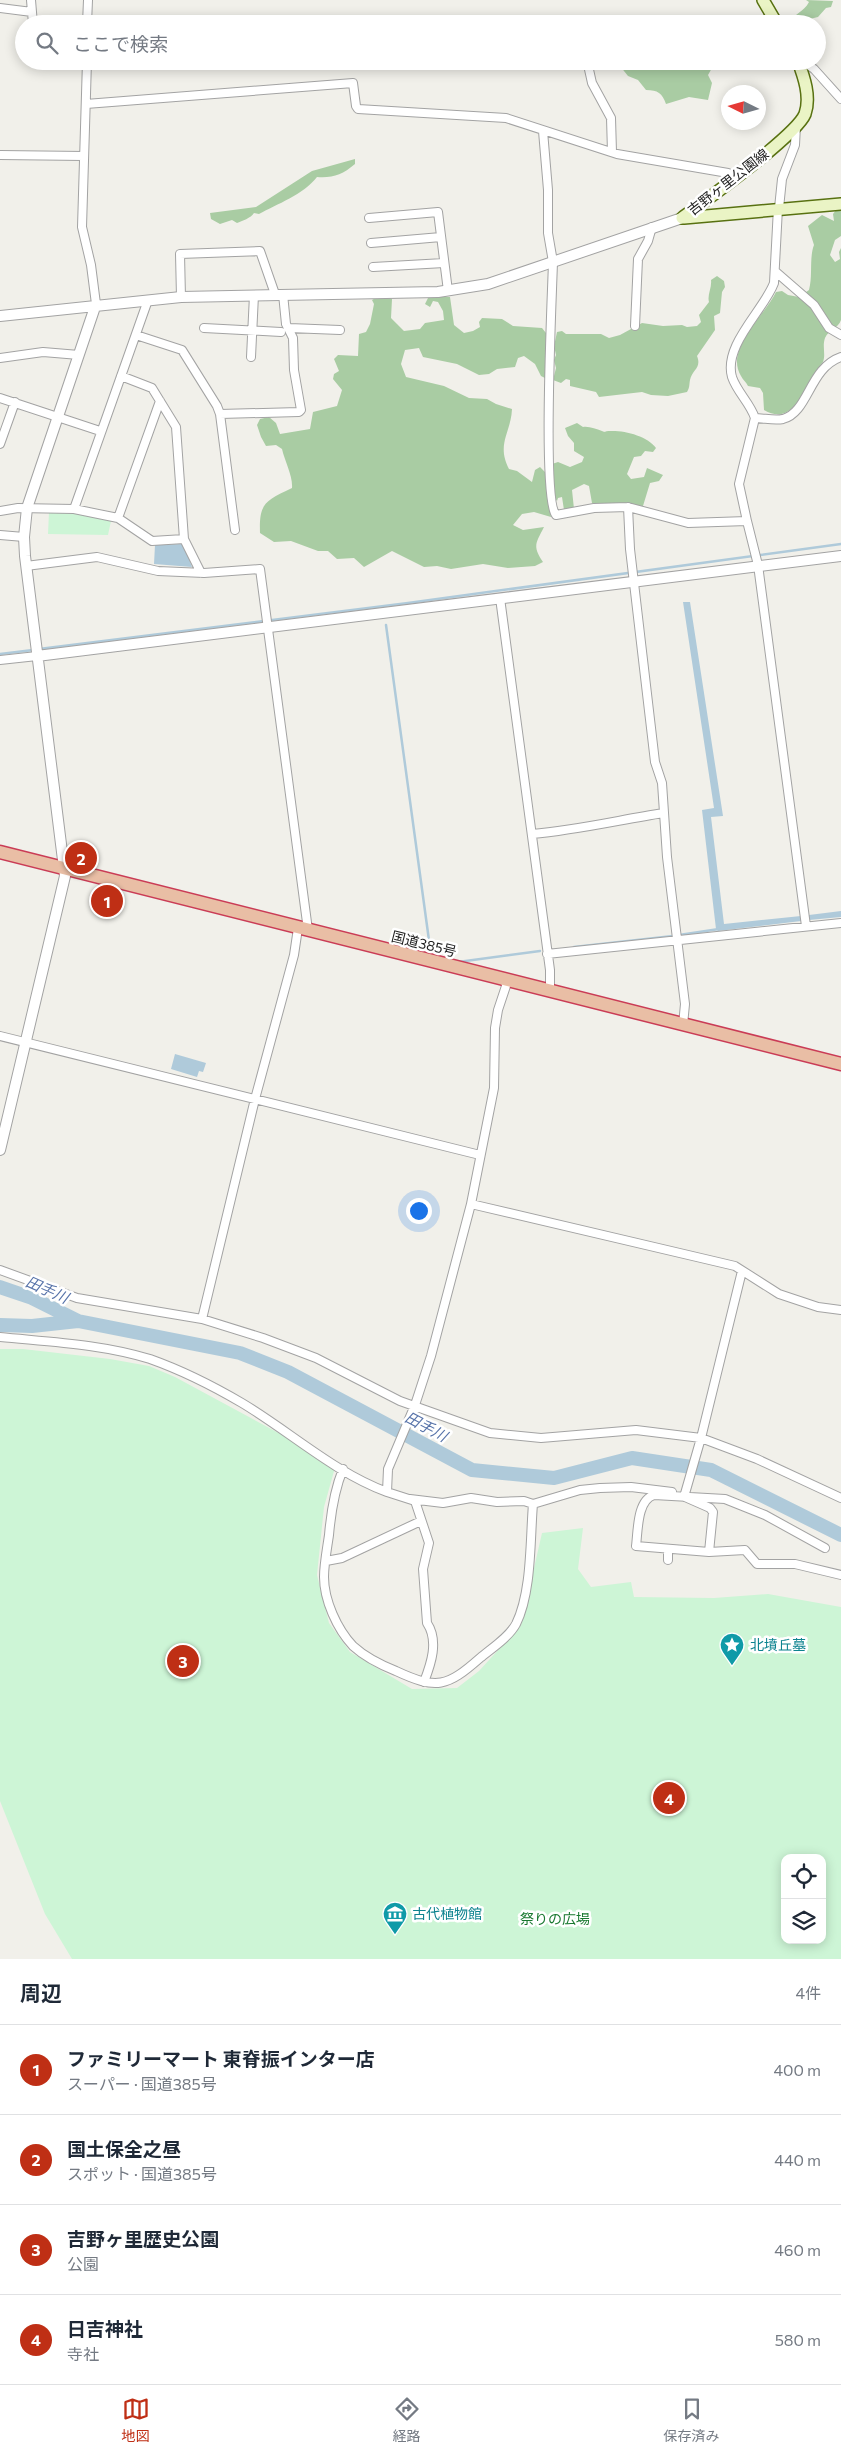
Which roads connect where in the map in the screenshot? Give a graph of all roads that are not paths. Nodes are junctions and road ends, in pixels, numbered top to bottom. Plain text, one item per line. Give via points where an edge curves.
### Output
1 (31, 0) edge
2 (88, 0) edge
3 (763, 0) edge
4 (0, 8) edge
5 (32, 12) junction
6 (32, 15) edge
7 (88, 15) edge
8 (772, 15) edge
9 (87, 70) edge
10 (589, 70) edge
11 (802, 70) edge
12 (815, 70) edge
13 (841, 99) edge
14 (86, 104) junction
15 (796, 126) junction
16 (543, 131) junction
17 (612, 152) junction
18 (0, 155) edge
19 (84, 156) junction
20 (737, 176) junction
21 (841, 204) edge
22 (778, 208) junction
23 (368, 218) dead end
24 (682, 218) junction
25 (652, 227) junction
26 (441, 237) junction
27 (371, 243) dead end
28 (553, 262) junction
29 (444, 263) junction
30 (373, 268) dead end
31 (776, 272) junction
32 (448, 291) junction
33 (279, 294) junction
34 (254, 295) junction
35 (181, 296) junction
36 (148, 300) junction
37 (96, 304) junction
38 (2, 314) edge
39 (635, 326) dead end
40 (204, 328) dead end
41 (253, 330) junction
42 (285, 330) junction
43 (340, 330) dead end
44 (136, 335) junction
45 (841, 335) edge
46 (79, 355) junction
47 (841, 357) edge
48 (0, 358) edge
49 (251, 358) dead end
50 (121, 376) junction
51 (0, 398) edge
52 (160, 401) junction
53 (15, 402) junction
54 (220, 414) junction
55 (58, 416) junction
56 (755, 418) junction
57 (100, 431) junction
58 (0, 444) edge
59 (628, 507) junction
60 (27, 508) junction
61 (74, 509) junction
62 (0, 511) edge
63 (118, 518) junction
64 (747, 521) junction
65 (235, 530) dead end
66 (0, 535) edge
67 (24, 537) junction
68 (184, 539) junction
69 (841, 556) edge
70 (758, 565) junction
71 (26, 566) junction
72 (201, 573) junction
73 (634, 581) junction
74 (500, 598) junction
75 (269, 627) junction
76 (37, 656) junction
77 (0, 660) edge
78 (664, 813) junction
79 (532, 834) junction
80 (0, 852) edge
81 (64, 868) junction
82 (841, 923) edge
83 (806, 926) junction
84 (303, 929) junction
85 (676, 940) junction
86 (547, 954) junction
87 (505, 980) junction
88 (550, 991) junction
89 (683, 1025) junction
90 (0, 1036) edge
91 (26, 1043) junction
92 (841, 1064) edge
93 (255, 1099) junction
94 (0, 1150) edge
95 (480, 1155) junction
96 (471, 1204) junction
97 (0, 1270) edge
98 (742, 1271) junction
99 (841, 1310) edge
100 (202, 1319) junction
101 (0, 1337) edge
102 (414, 1405) junction
103 (701, 1438) junction
104 (344, 1469) junction
105 (387, 1492) junction
106 (684, 1497) junction
107 (841, 1498) edge
108 (410, 1499) junction
109 (533, 1504) junction
110 (421, 1521) junction
111 (825, 1548) dead end
112 (668, 1550) junction
113 (709, 1552) junction
114 (668, 1560) dead end
115 (326, 1561) junction
116 (841, 1575) edge
117 (424, 1682) junction

1 - 5 street
2 - 7 street
3 - 8 main road
4 - 5 street
5 - 6 street
9 - 14 street
10 - 17 street via 592,83 611,118
11 - 15 main road, 吉野ヶ里公園線 via 807,104 805,114
12 - 13 street
14 - 16 street via 353,83 358,108 506,118
14 - 19 street
15 - 20 main road, 吉野ヶ里公園線
15 - 22 street via 795,145 782,179
16 - 17 street
16 - 28 street via 548,233
17 - 20 street
18 - 19 street
19 - 37 street via 82,227
20 - 24 main road, 吉野ヶ里公園線
21 - 22 main road, 吉野ヶ里公園線
22 - 24 main road, 吉野ヶ里公園線
22 - 31 street
23 - 26 street via 438,212
24 - 25 street
25 - 28 street
25 - 39 street via 638,259
26 - 27 street
26 - 29 street
28 - 32 street via 488,284
28 - 59 street via 548,446 554,512 561,516 594,508
29 - 30 street
29 - 32 street
31 - 45 street via 814,305 829,328
31 - 56 street via 770,292 741,335 731,369 740,394
32 - 33 street
33 - 34 street
33 - 35 street via 260,251 180,254
33 - 42 street
34 - 35 street
34 - 41 street
35 - 36 street
36 - 37 street
36 - 44 street
37 - 38 street
37 - 46 street
40 - 41 street
41 - 42 street
41 - 49 street
42 - 43 street
42 - 54 street via 293,338 294,370 302,410
44 - 50 street
44 - 54 street via 182,350
46 - 48 street via 43,352
46 - 55 street
47 - 56 street via 821,369 791,416
50 - 52 street via 152,388
50 - 57 street
51 - 53 street
52 - 63 street
52 - 68 street via 176,427
53 - 55 street
53 - 58 street
54 - 65 street
55 - 57 street
55 - 60 street
56 - 64 street via 739,484
57 - 61 street
59 - 64 street via 688,523
59 - 73 street
60 - 61 street
60 - 62 street
60 - 67 street
61 - 63 street
63 - 68 street via 152,541
64 - 70 street
66 - 67 street
67 - 71 street
68 - 72 street
69 - 70 street
70 - 73 street
70 - 83 street
71 - 72 street via 97,557 158,571
71 - 76 street
72 - 75 street via 260,568
73 - 74 street
73 - 78 street via 654,762 662,783
74 - 75 street
74 - 79 street
75 - 76 street
75 - 84 street
76 - 77 street
76 - 81 street
78 - 79 street via 576,830
78 - 85 street
79 - 86 street
80 - 81 highway, 国道385号
81 - 84 highway, 国道385号
81 - 91 street via 63,892
82 - 83 street
83 - 85 street
84 - 87 highway, 国道385号
84 - 93 street
85 - 86 street
85 - 89 street via 685,1004
86 - 88 street
87 - 88 highway, 国道385号
87 - 95 street via 494,1028 494,1088
88 - 89 highway, 国道385号
89 - 92 highway, 国道385号
90 - 91 street
91 - 93 street
91 - 94 street
93 - 95 street
93 - 100 street
95 - 96 street
96 - 98 street via 735,1266
96 - 102 street via 432,1356
97 - 100 street via 77,1298
98 - 99 street via 779,1294 818,1308
98 - 103 street
100 - 102 street via 316,1358
101 - 104 street via 113,1350 177,1369 242,1403
102 - 103 street via 490,1433 541,1438 636,1430
102 - 105 street via 388,1469
103 - 106 street
103 - 107 street via 757,1459
104 - 105 street
104 - 115 street via 335,1488
105 - 108 street
106 - 109 street via 661,1490 600,1488 580,1490
106 - 111 street via 725,1499 765,1515
106 - 112 street via 654,1495 648,1497 643,1505 636,1546
106 - 113 street via 713,1512
108 - 109 street via 443,1503 472,1498
108 - 110 street via 415,1500
109 - 117 street via 526,1585 522,1610 515,1626 452,1680 438,1684
110 - 115 street via 342,1558
110 - 117 street via 429,1543 423,1569 427,1623 432,1630 433,1643 431,1664
112 - 113 street
112 - 114 street
113 - 116 street via 745,1550 757,1564 795,1564
115 - 117 street via 327,1594 336,1620 354,1646 377,1663

